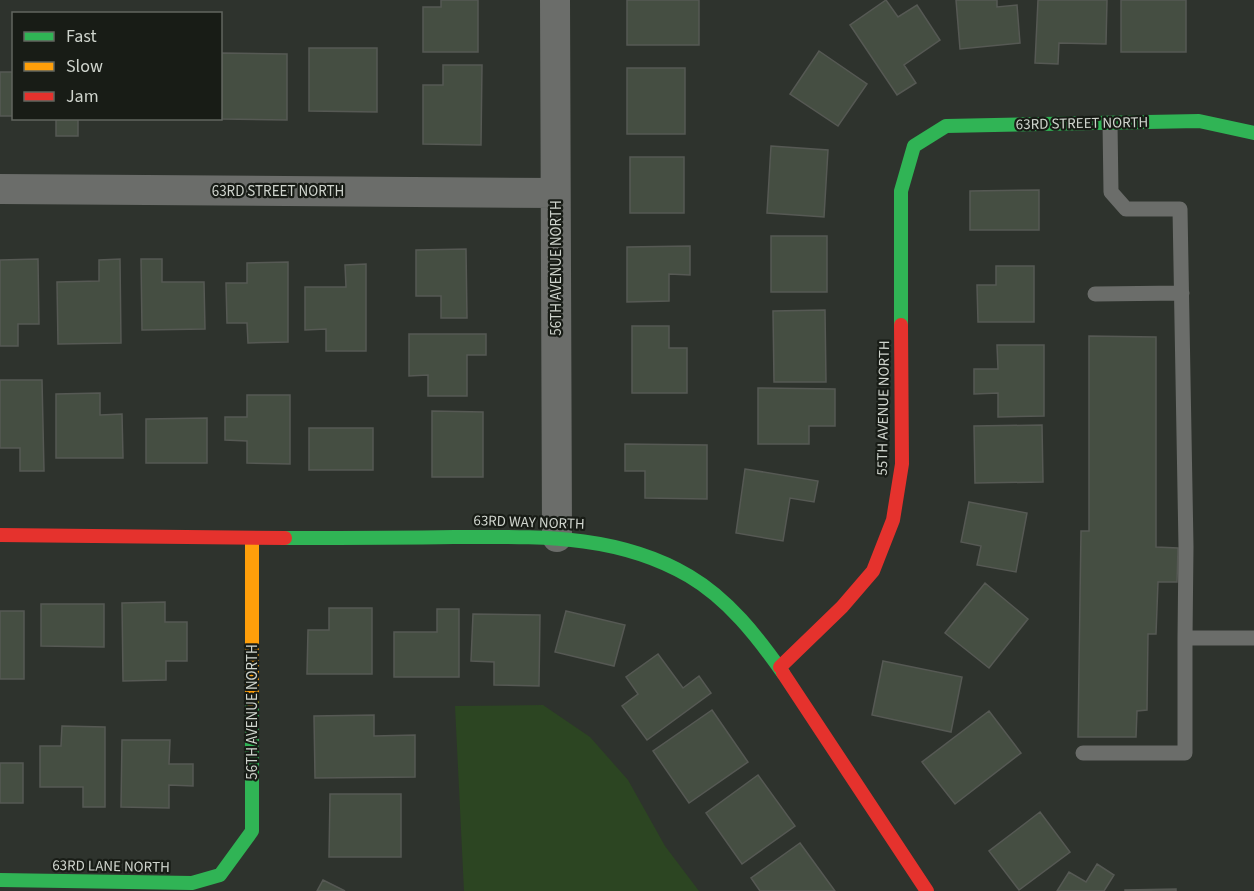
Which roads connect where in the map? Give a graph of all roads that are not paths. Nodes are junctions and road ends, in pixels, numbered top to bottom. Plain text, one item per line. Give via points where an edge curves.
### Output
1 (555, 0) edge
2 (1110, 123) junction
3 (1254, 133) edge
4 (914, 146) joint
5 (0, 189) edge
6 (555, 193) junction
7 (1182, 293) junction
8 (1095, 294) dead end
9 (0, 535) edge
10 (557, 537) junction
11 (252, 538) junction
12 (1185, 638) junction
13 (1254, 638) edge
14 (780, 667) junction
15 (1083, 753) dead end
16 (220, 875) joint
17 (0, 880) edge
18 (927, 891) edge

1 - 6 street, 56TH AVENUE NORTH
2 - 3 street, 63RD STREET NORTH via 1199,121
2 - 4 street, 63RD STREET NORTH via 945,126
2 - 7 lane via 1111,192 1126,209 1180,209
4 - 14 street, 55TH AVENUE NORTH via 901,191 902,464 893,520 873,571 842,608
5 - 6 street, 63RD STREET NORTH
6 - 10 street, 56TH AVENUE NORTH
7 - 8 lane
7 - 12 lane
9 - 11 street, 63RD WAY NORTH
10 - 11 street, 63RD WAY NORTH
10 - 14 street, 63RD WAY NORTH via 604,542 690,576 721,599
11 - 16 street, 56TH AVENUE NORTH via 252,831
12 - 13 lane
12 - 15 lane via 1185,753
14 - 18 street, 63RD WAY NORTH
16 - 17 street, 63RD LANE NORTH via 192,883

